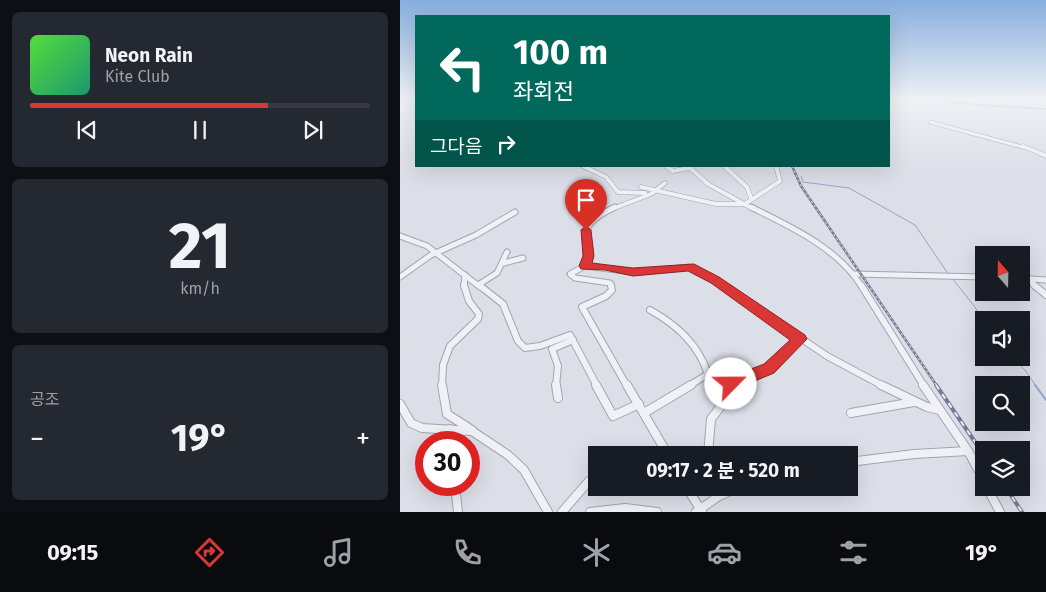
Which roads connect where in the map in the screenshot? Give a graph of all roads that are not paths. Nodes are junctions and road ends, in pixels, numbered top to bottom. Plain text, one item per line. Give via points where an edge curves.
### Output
1 (933, 123) edge
2 (1046, 156) edge
3 (585, 167) edge
4 (667, 167) edge
5 (689, 167) edge
6 (725, 167) edge
7 (776, 167) edge
8 (665, 184) dead end
9 (641, 187) dead end
10 (656, 192) junction
11 (650, 193) junction
12 (712, 197) dead end
13 (751, 198) junction
14 (703, 201) junction
15 (745, 204) junction
16 (514, 212) dead end
17 (400, 236) edge
18 (507, 252) dead end
19 (436, 253) junction
20 (523, 258) dead end
21 (504, 263) junction
22 (585, 266) junction
23 (854, 274) junction
24 (465, 275) junction
25 (400, 277) edge
26 (975, 277) edge
27 (1046, 280) edge
28 (1031, 282) joint
29 (478, 285) junction
30 (1046, 296) edge
31 (650, 310) dead end
32 (800, 339) junction
33 (573, 340) junction
34 (558, 398) dead end
35 (915, 402) junction
36 (400, 404) edge
37 (639, 404) junction
38 (936, 405) junction
39 (644, 413) junction
40 (851, 413) dead end
41 (450, 429) joint
42 (472, 431) joint
43 (480, 437) edge
44 (663, 446) edge
45 (709, 446) edge
46 (968, 451) junction
47 (858, 461) edge
48 (975, 464) edge
49 (588, 482) edge
50 (456, 496) edge
51 (692, 496) edge
52 (714, 496) edge
53 (991, 496) edge
54 (700, 511) edge
55 (458, 512) edge
56 (548, 512) edge
57 (562, 512) edge
58 (590, 512) edge
59 (657, 512) edge
60 (1000, 512) edge

1 - 2 street via 1025,147
3 - 11 street via 606,177 618,192
4 - 5 street via 673,171
5 - 15 street via 704,181
6 - 13 street via 747,187
7 - 13 street via 780,182
8 - 10 street
9 - 10 street
10 - 11 street
10 - 14 street
11 - 22 street via 616,206 590,223 586,231 588,256
12 - 14 street
13 - 15 street
14 - 15 street via 723,205
15 - 23 street via 804,237 838,259
16 - 19 street via 476,235
17 - 19 street
18 - 21 street
19 - 24 street
19 - 25 street
20 - 21 street
21 - 29 street via 495,277
22 - 32 street via 633,272 690,267 715,280
22 - 37 street via 570,274 584,280 608,281 612,290 582,307 583,310
23 - 26 street
23 - 38 street
24 - 29 street
24 - 42 street via 463,285 479,318 449,348 441,386 447,414
27 - 28 street via 1031,279
28 - 30 street
29 - 33 street via 503,304 518,341 525,348 570,335
31 - 39 street via 684,332 708,374
32 - 35 street
32 - 45 street via 769,369 731,384 721,406 711,418
33 - 34 street via 552,349 557,363 554,387
33 - 37 street via 613,416
35 - 38 street
35 - 40 street
36 - 41 street via 412,423 422,428
37 - 39 street
38 - 46 street
39 - 44 street
41 - 42 street
43 - 56 street via 508,454 524,470
46 - 47 street
46 - 48 street
49 - 57 street
50 - 55 street
51 - 54 street
52 - 54 street
53 - 60 street
58 - 59 street via 624,508

